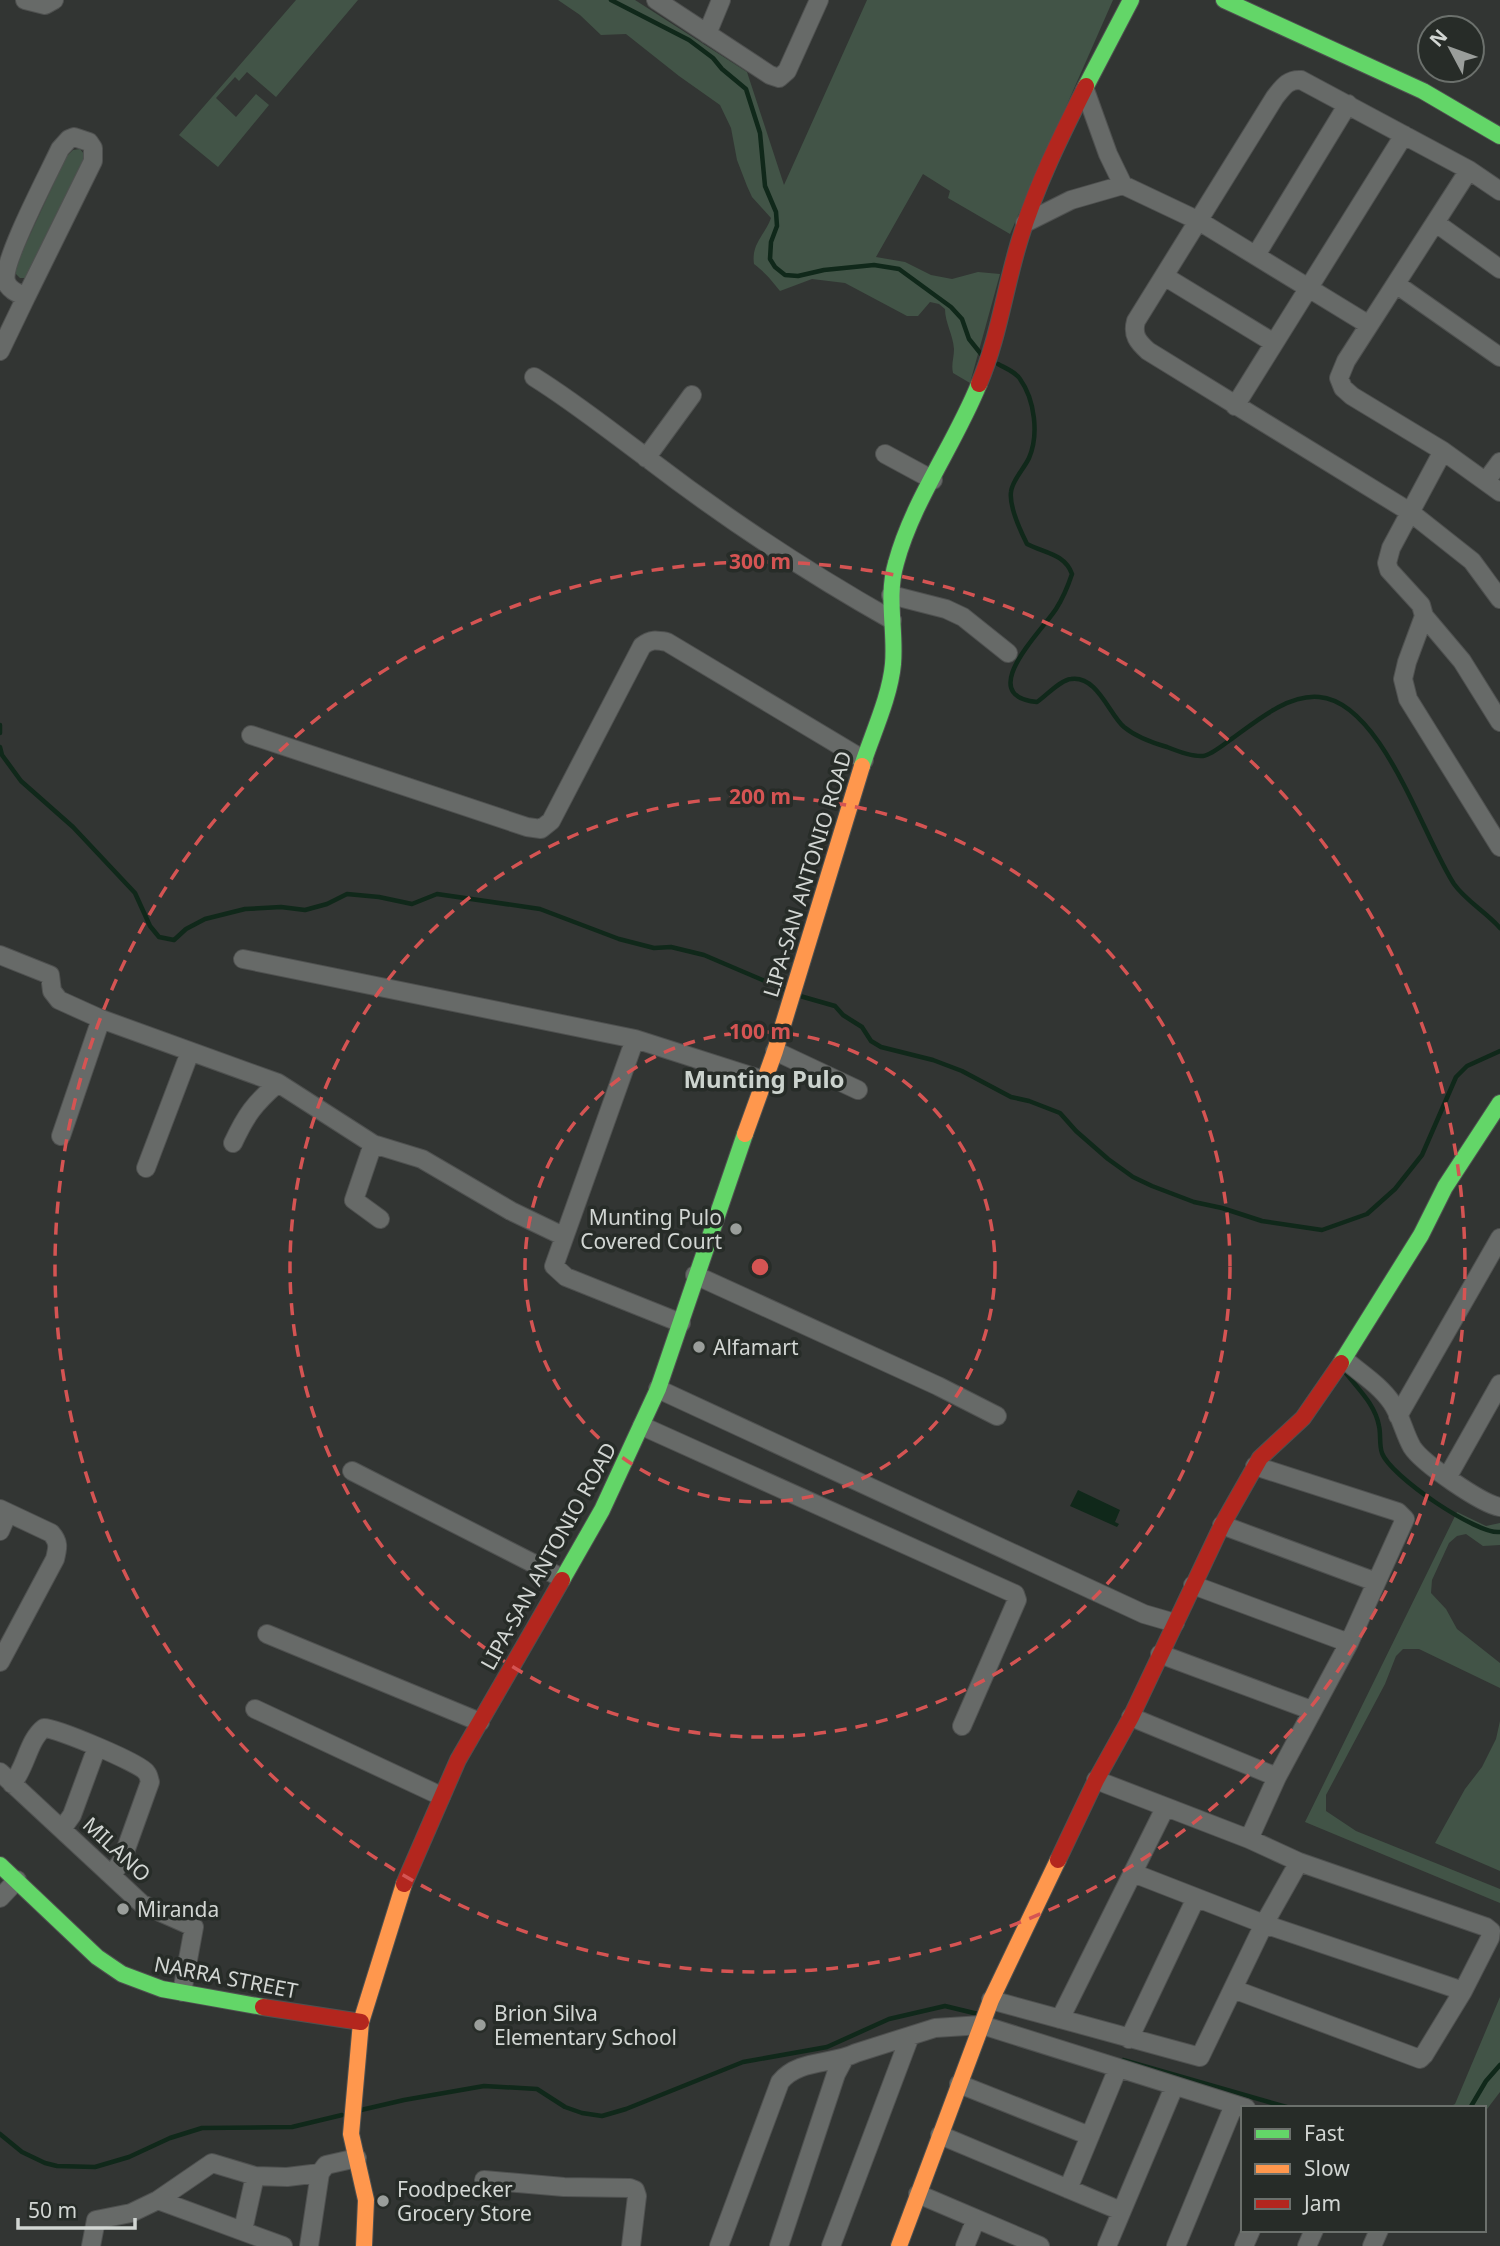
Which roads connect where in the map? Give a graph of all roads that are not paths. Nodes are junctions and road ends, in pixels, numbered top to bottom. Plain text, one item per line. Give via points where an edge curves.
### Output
1 (25, 0) edge
2 (54, 0) edge
3 (656, 0) edge
4 (721, 0) edge
5 (819, 0) edge
6 (1131, 0) edge
7 (1224, 0) edge
8 (707, 34) junction
9 (1085, 90) junction
10 (1348, 104) junction
11 (1404, 135) junction
12 (1500, 136) edge
13 (1469, 170) junction
14 (1123, 185) junction
15 (1500, 191) edge
16 (1199, 221) junction
17 (1025, 223) junction
18 (1436, 223) junction
19 (1256, 255) junction
20 (1500, 269) edge
21 (1164, 276) junction
22 (1396, 284) junction
23 (1309, 287) junction
24 (26, 297) junction
25 (1369, 326) junction
26 (1274, 343) junction
27 (0, 351) edge
28 (1500, 357) edge
29 (534, 377) dead end
30 (692, 395) dead end
31 (1235, 406) junction
32 (1443, 451) junction
33 (885, 454) dead end
34 (646, 458) junction
35 (1500, 462) edge
36 (933, 480) junction
37 (1493, 486) edge
38 (1410, 512) junction
39 (891, 595) junction
40 (1500, 599) edge
41 (1424, 616) junction
42 (891, 620) junction
43 (1008, 653) dead end
44 (1500, 722) edge
45 (251, 735) dead end
46 (864, 760) junction
47 (1500, 847) edge
48 (0, 955) edge
49 (243, 959) dead end
50 (101, 1019) junction
51 (635, 1039) junction
52 (775, 1051) junction
53 (190, 1052) junction
54 (763, 1080) junction
55 (278, 1083) junction
56 (858, 1090) dead end
57 (1500, 1103) edge
58 (61, 1136) dead end
59 (233, 1143) dead end
60 (373, 1144) junction
61 (146, 1168) dead end
62 (380, 1219) dead end
63 (564, 1236) junction
64 (1500, 1238) edge
65 (695, 1275) junction
66 (681, 1323) junction
67 (1344, 1360) junction
68 (1500, 1384) edge
69 (658, 1389) junction
70 (997, 1416) dead end
71 (1398, 1416) junction
72 (642, 1426) junction
73 (1255, 1466) junction
74 (352, 1471) dead end
75 (1448, 1476) junction
76 (1500, 1507) edge
77 (4, 1511) edge
78 (1223, 1525) junction
79 (0, 1531) edge
80 (562, 1578) junction
81 (1376, 1582) junction
82 (1193, 1585) junction
83 (1175, 1623) junction
84 (267, 1634) dead end
85 (1349, 1643) junction
86 (1160, 1654) junction
87 (0, 1662) edge
88 (255, 1709) dead end
89 (1311, 1710) junction
90 (1131, 1717) junction
91 (480, 1722) junction
92 (962, 1726) dead end
93 (97, 1747) junction
94 (1277, 1777) junction
95 (6, 1778) edge
96 (1096, 1780) junction
97 (441, 1796) junction
98 (1166, 1808) junction
99 (62, 1829) junction
100 (1250, 1839) junction
101 (1299, 1862) junction
102 (0, 1865) edge
103 (1133, 1873) junction
104 (111, 1875) junction
105 (17, 1880) junction
106 (0, 1898) edge
107 (1196, 1898) junction
108 (1264, 1924) junction
109 (1233, 1989) junction
110 (1463, 1991) junction
111 (182, 1992) junction
112 (986, 2012) junction
113 (1060, 2020) junction
114 (361, 2022) junction
115 (910, 2036) junction
116 (1129, 2039) junction
117 (844, 2059) junction
118 (1118, 2068) junction
119 (959, 2084) junction
120 (1174, 2087) junction
121 (1240, 2106) edge
122 (940, 2135) junction
123 (1090, 2136) junction
124 (357, 2158) junction
125 (320, 2173) junction
126 (255, 2175) junction
127 (484, 2180) dead end
128 (1068, 2189) junction
129 (918, 2194) junction
130 (158, 2200) junction
131 (1121, 2211) junction
132 (976, 2219) junction
133 (243, 2230) junction
134 (92, 2246) edge
135 (284, 2246) edge
136 (309, 2246) edge
137 (364, 2246) edge
138 (631, 2246) edge
139 (719, 2246) edge
140 (779, 2246) edge
141 (831, 2246) edge
142 (899, 2246) edge
143 (965, 2246) edge
144 (1040, 2246) edge
145 (1107, 2246) edge
146 (1176, 2246) edge

1 - 2 street via 45,5
3 - 8 street
4 - 8 street
5 - 8 street via 787,71 779,78
6 - 9 main road, LIPA-SAN ANTONIO ROAD
7 - 12 main road via 1423,91
9 - 14 street
9 - 17 main road, LIPA-SAN ANTONIO ROAD
10 - 11 street
10 - 16 street via 1301,80 1283,86
10 - 19 street
11 - 13 street
11 - 23 street
13 - 15 street
13 - 18 street
14 - 16 street
14 - 17 street via 1071,200
16 - 19 street
16 - 21 street
17 - 36 main road, LIPA-SAN ANTONIO ROAD via 995,342
18 - 20 street
18 - 22 street
19 - 23 street
21 - 26 street
21 - 31 street via 1136,321 1133,330 1138,341
22 - 25 street
22 - 28 street
23 - 25 street
23 - 26 street
24 - 24 street via 93,160 93,148 84,139 69,139 60,149 9,259 5,275 9,287
24 - 27 street
25 - 32 street via 1346,361 1339,378 1343,388
26 - 31 street
29 - 34 street
30 - 34 street
31 - 38 street
32 - 37 street
32 - 38 street
33 - 36 street
34 - 42 street via 794,561
35 - 37 street
36 - 39 main road, LIPA-SAN ANTONIO ROAD via 902,544
38 - 40 street via 1472,561
38 - 41 street via 1387,563 1421,605
39 - 42 main road, LIPA-SAN ANTONIO ROAD
39 - 43 street via 963,617
41 - 44 street via 1462,661
41 - 47 street via 1407,662 1408,698
42 - 46 main road, LIPA-SAN ANTONIO ROAD via 893,667
45 - 46 street via 541,829 551,821 642,646 657,640
46 - 52 main road, LIPA-SAN ANTONIO ROAD
48 - 50 street via 50,975 52,991 59,1000
49 - 51 street
50 - 53 street
50 - 58 street
51 - 54 street
51 - 63 street
52 - 54 main road, LIPA-SAN ANTONIO ROAD
52 - 56 street
53 - 55 street
53 - 61 street
54 - 65 main road, LIPA-SAN ANTONIO ROAD
55 - 59 street via 255,1102
55 - 60 street
57 - 67 main road
60 - 62 street via 354,1200
60 - 63 street via 422,1158 510,1211
63 - 66 street via 554,1266 566,1278
64 - 71 street
65 - 66 main road, LIPA-SAN ANTONIO ROAD
65 - 70 street
66 - 69 main road, LIPA-SAN ANTONIO ROAD
67 - 71 street via 1385,1395
67 - 73 main road via 1303,1418
68 - 75 street
69 - 72 main road, LIPA-SAN ANTONIO ROAD
69 - 83 street via 1144,1615
71 - 75 street via 1418,1455
72 - 80 main road, LIPA-SAN ANTONIO ROAD via 602,1510
72 - 92 street via 1015,1594 1017,1600
73 - 78 main road
73 - 81 street via 1403,1514 1401,1529
74 - 80 street
75 - 76 street via 1483,1502
77 - 79 street
77 - 87 street via 51,1533 58,1547
78 - 81 street
78 - 82 main road
80 - 91 main road, LIPA-SAN ANTONIO ROAD
81 - 85 street
82 - 83 main road
82 - 85 street
83 - 86 main road
84 - 91 street
85 - 89 street
86 - 89 street
86 - 90 main road
88 - 97 street
89 - 94 street
90 - 94 street
90 - 96 main road
91 - 97 main road, LIPA-SAN ANTONIO ROAD
93 - 95 street via 44,1728 21,1772
93 - 99 street via 72,1815
93 - 104 street via 148,1773 149,1783 122,1860
94 - 100 street
95 - 99 street, MILANO
96 - 98 street
96 - 112 main road
97 - 114 main road, LIPA-SAN ANTONIO ROAD via 400,1893
98 - 100 street
98 - 103 street
99 - 104 street, MILANO
100 - 101 street
101 - 108 street
101 - 110 street via 1489,1929 1490,1938
102 - 105 main road, NARRA STREET
103 - 107 street
103 - 113 street
104 - 111 street, MILANO via 142,1904 194,1927
105 - 106 street
105 - 111 main road, NARRA STREET via 108,1966 138,1982
107 - 108 street
107 - 116 street
108 - 109 street
108 - 110 street
109 - 110 street via 1417,2059 1424,2055
109 - 116 street via 1200,2057
111 - 114 main road, NARRA STREET
112 - 113 street
112 - 115 street
112 - 118 street
112 - 119 main road
113 - 116 street
114 - 124 main road, LIPA-SAN ANTONIO ROAD via 351,2134
115 - 117 street
115 - 141 street
117 - 139 street via 799,2067 780,2082
117 - 140 street
118 - 120 street
118 - 123 street
119 - 122 main road
119 - 123 street
120 - 121 street
120 - 131 street
121 - 146 street
122 - 128 street
122 - 129 main road
123 - 128 street
124 - 125 street via 326,2165
124 - 137 main road, LIPA-SAN ANTONIO ROAD via 366,2200
125 - 126 street
125 - 136 street
126 - 130 street via 212,2164
126 - 133 street
127 - 138 street via 635,2190
128 - 131 street
129 - 132 street
129 - 142 main road
130 - 133 street
130 - 134 street via 131,2213 96,2220
131 - 145 street
132 - 143 street
132 - 144 street
133 - 135 street

